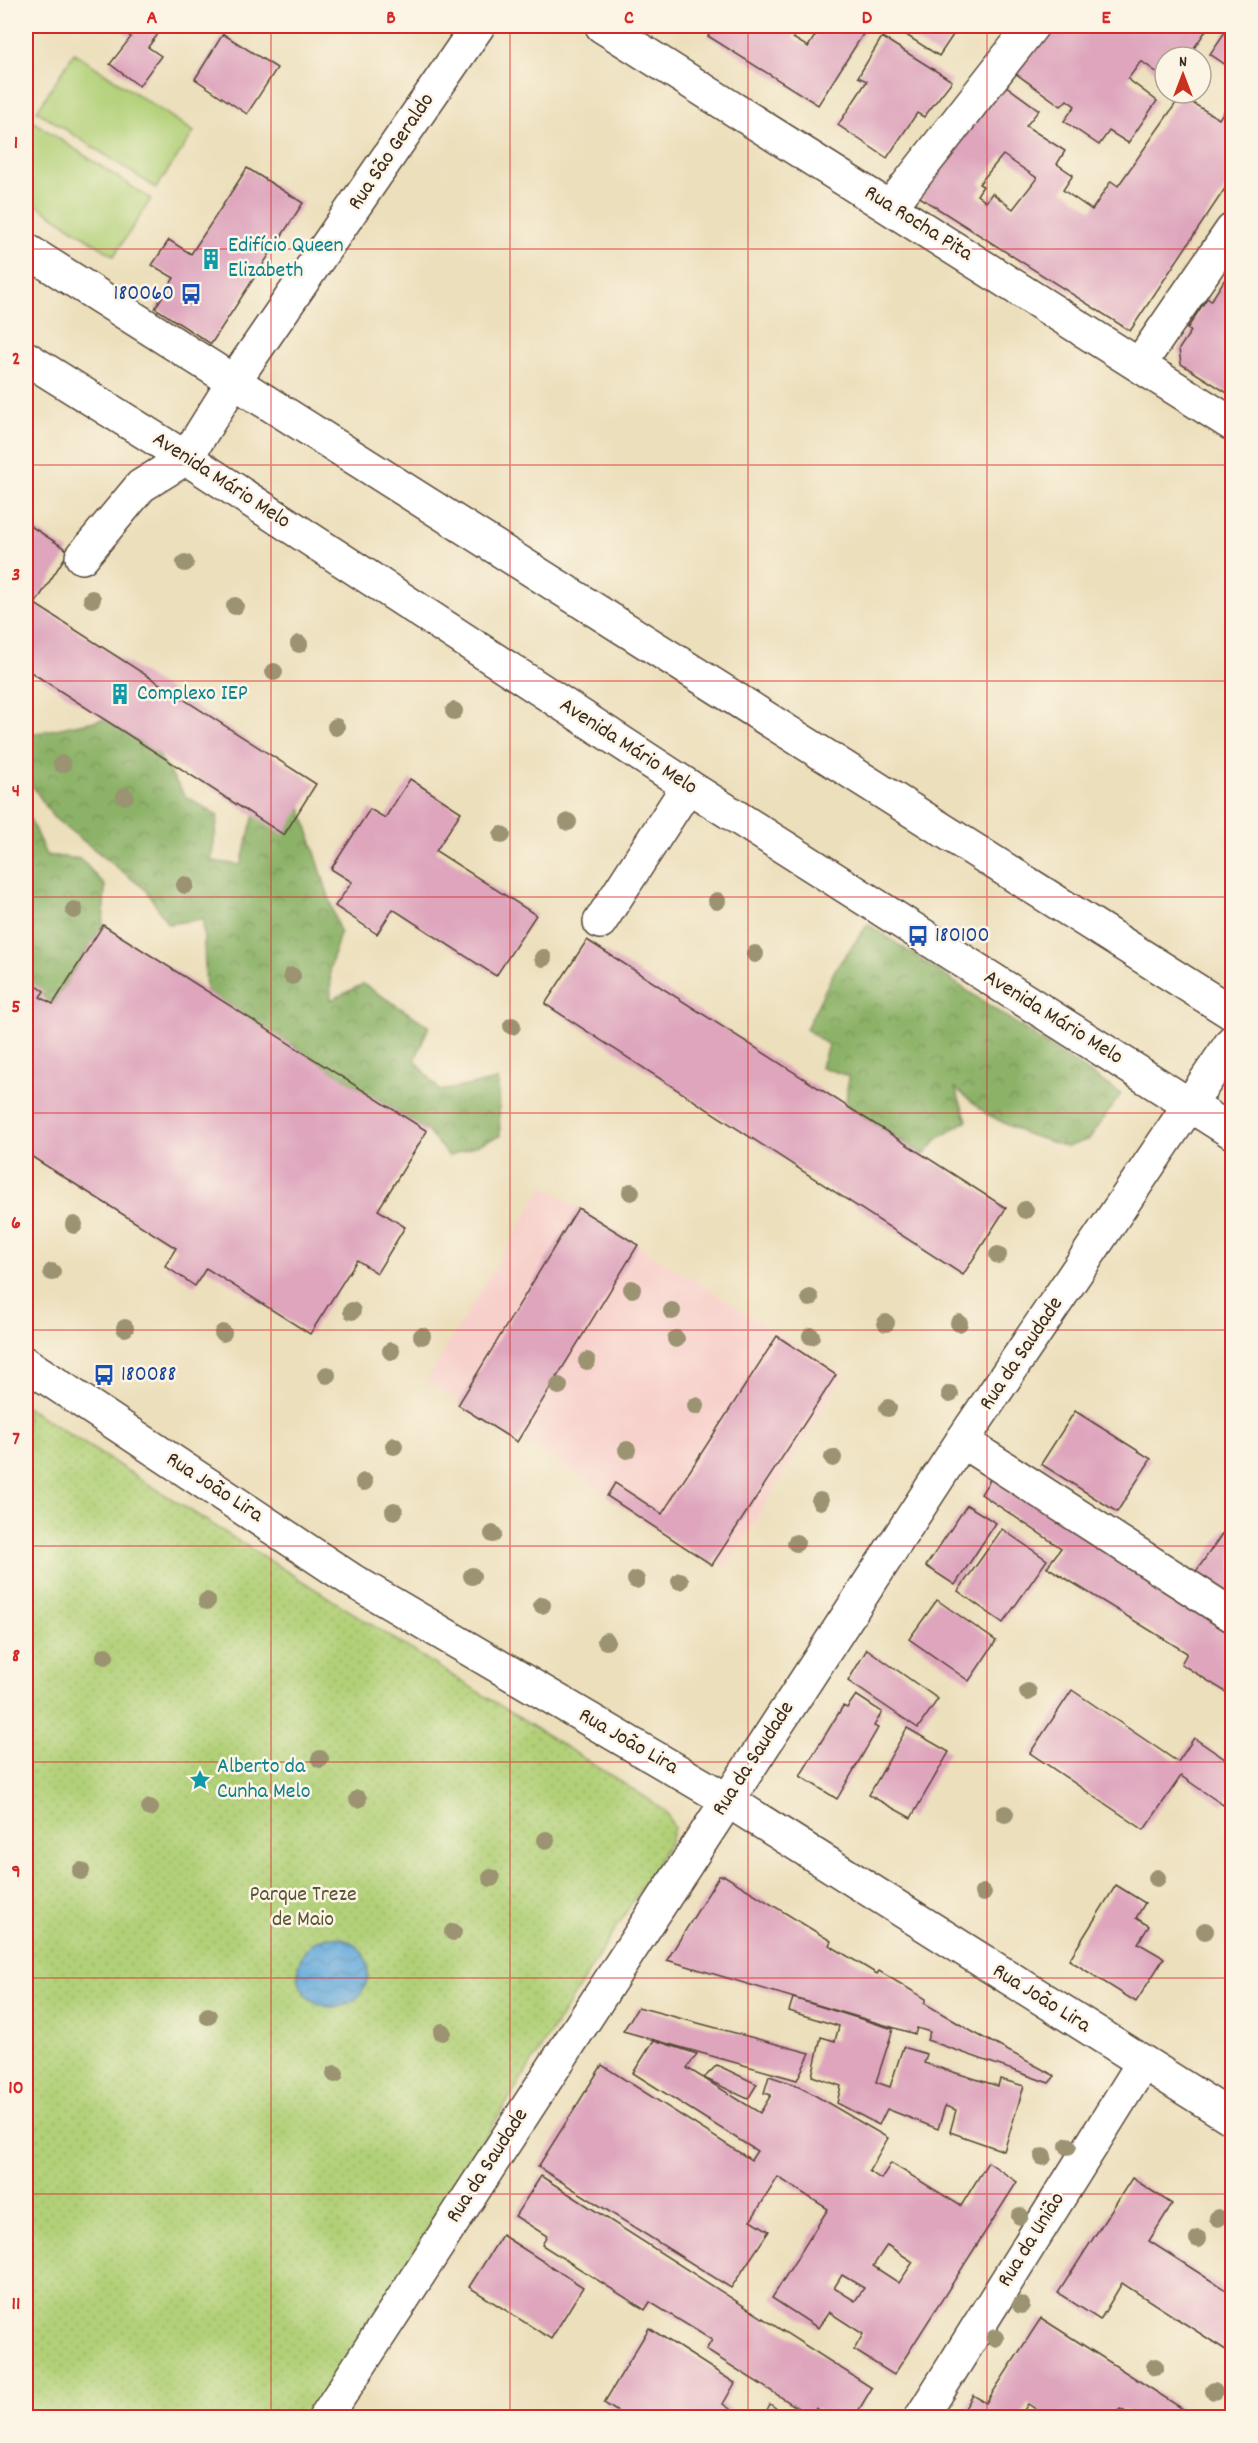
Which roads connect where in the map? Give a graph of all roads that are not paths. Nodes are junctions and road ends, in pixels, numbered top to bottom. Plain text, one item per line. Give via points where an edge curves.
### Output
1 (478, 26) edge
2 (602, 26) edge
3 (1032, 26) edge
4 (891, 206) junction
5 (1233, 231) edge
6 (26, 250) edge
7 (26, 358) edge
8 (1139, 365) junction
9 (234, 381) junction
10 (1233, 424) edge
11 (186, 458) junction
12 (82, 557) dead end
13 (688, 786) junction
14 (600, 922) dead end
15 (1233, 1013) edge
16 (1233, 1042) edge
17 (1190, 1106) junction
18 (1233, 1132) edge
19 (26, 1364) edge
20 (962, 1442) junction
21 (1233, 1615) edge
22 (727, 1800) junction
23 (1143, 2063) junction
24 (1233, 2118) edge
25 (325, 2418) edge
26 (921, 2418) edge

1 - 9 street, Rua São Geraldo
2 - 4 street, Rua Rocha Pita
3 - 4 street
4 - 8 street, Rua Rocha Pita
5 - 8 street
6 - 9 street
7 - 11 street, Avenida Mário Melo
8 - 10 street, Rua Rocha Pita
9 - 11 street, Rua São Geraldo
9 - 15 street
11 - 12 street via 141,486
11 - 13 street, Avenida Mário Melo
13 - 14 street
13 - 17 street, Avenida Mário Melo
16 - 17 street, Rua da Saudade
17 - 18 street, Avenida Mário Melo
17 - 20 street, Rua da Saudade
19 - 22 street, Rua João Lira via 353,1581
20 - 21 street
20 - 22 street, Rua da Saudade
22 - 23 street, Rua João Lira
22 - 25 street, Rua da Saudade
23 - 24 street, Rua João Lira
23 - 26 street, Rua da União

